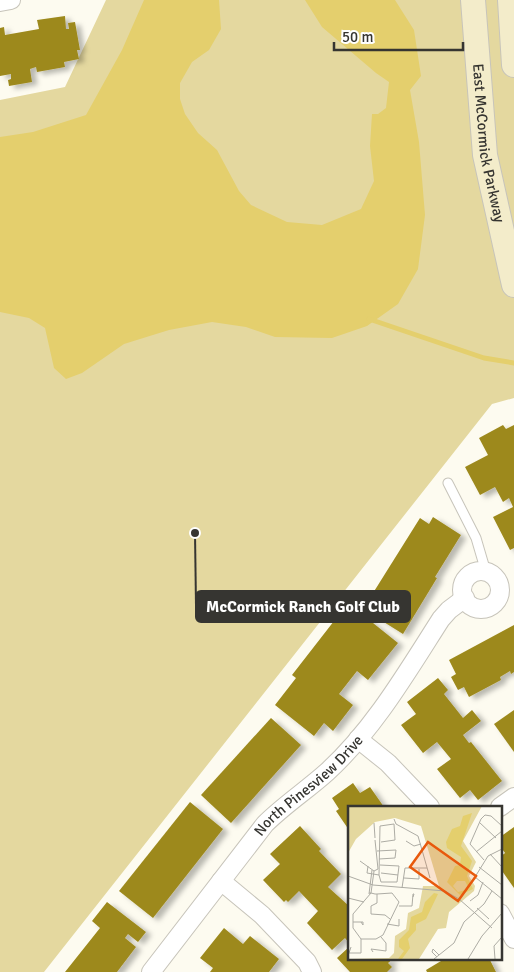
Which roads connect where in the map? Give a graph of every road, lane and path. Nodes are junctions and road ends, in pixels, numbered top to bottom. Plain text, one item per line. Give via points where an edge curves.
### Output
1 (11, 0) edge
2 (473, 0) edge
3 (510, 0) edge
4 (0, 2) edge
5 (514, 65) edge
6 (514, 285) edge
7 (448, 483) dead end
8 (486, 572) junction
9 (465, 598) junction
10 (358, 739) junction
11 (514, 797) edge
12 (429, 806) edge
13 (501, 806) edge
14 (221, 881) junction
15 (502, 917) edge
16 (514, 939) edge
17 (151, 972) edge
18 (312, 972) edge

1 - 4 street
2 - 6 main road, East McCormick Parkway via 484,155
3 - 5 main road
7 - 8 lane via 476,538
8 - 9 street via 479,571 468,577 463,588
8 - 9 street via 492,574 500,585 496,602 480,609
9 - 10 street, North Pinesview Drive via 441,619 402,681
10 - 12 street via 388,763
10 - 14 street, North Pinesview Drive via 327,772 265,824
11 - 13 street
14 - 17 street, North Pinesview Drive
14 - 18 street via 262,915 307,962
15 - 16 street

